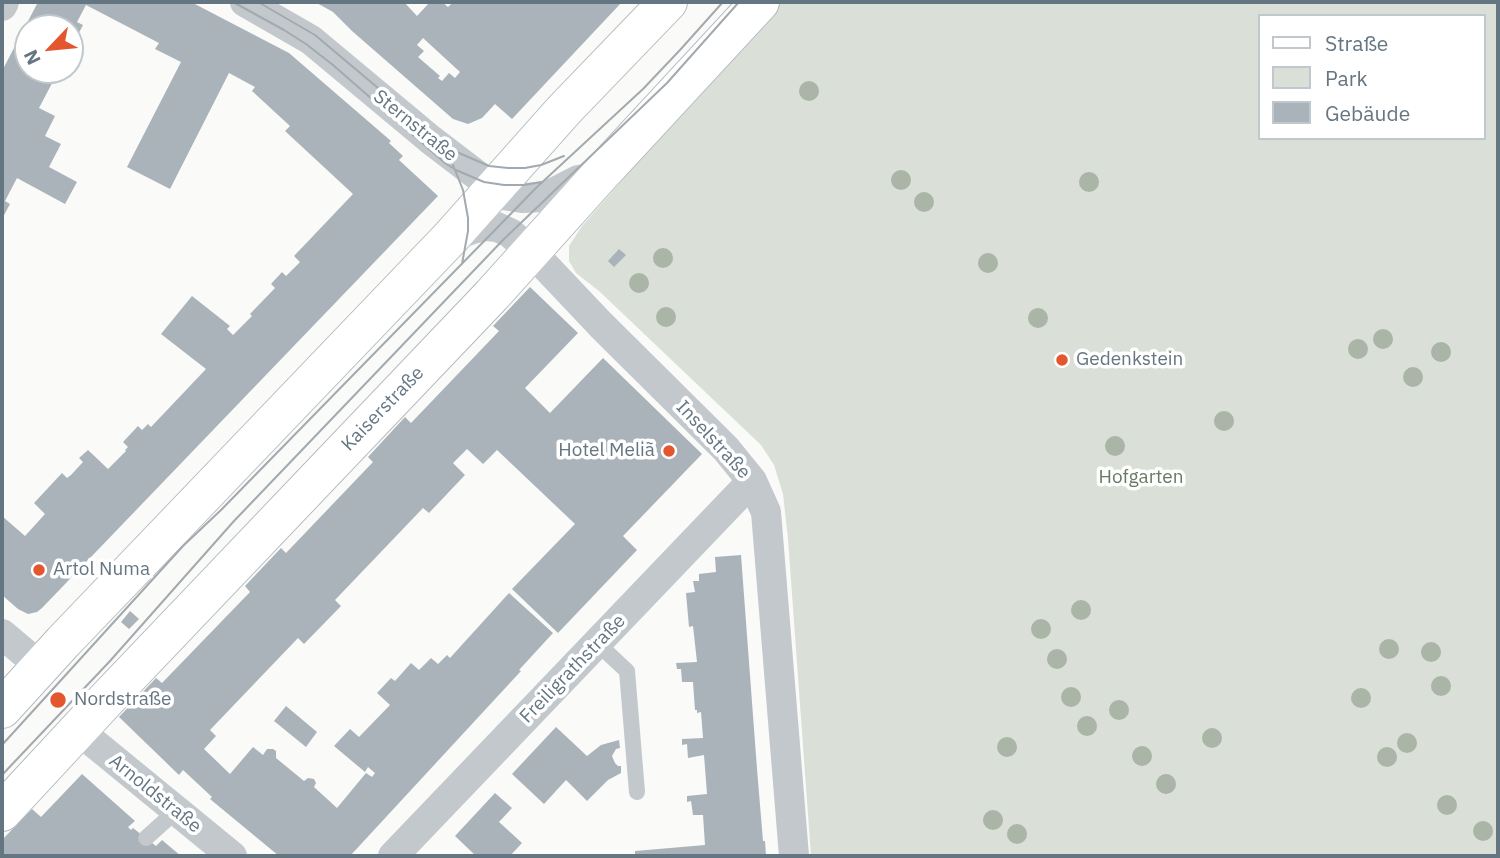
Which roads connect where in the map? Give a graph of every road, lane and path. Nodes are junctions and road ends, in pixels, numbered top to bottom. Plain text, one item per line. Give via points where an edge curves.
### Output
1 (668, 2) edge
2 (760, 2) edge
3 (254, 4) edge
4 (598, 177) junction
5 (494, 189) junction
6 (451, 237) junction
7 (531, 251) junction
8 (752, 481) junction
9 (2, 634) edge
10 (597, 643) junction
11 (41, 667) junction
12 (2, 709) edge
13 (78, 730) junction
14 (637, 792) dead end
15 (176, 811) junction
16 (2, 812) edge
17 (146, 838) dead end
18 (232, 856) edge
19 (393, 856) edge
20 (794, 856) edge

1 - 5 main road
2 - 4 main road, Kaiserstraße
3 - 5 street, Sternstraße via 311,40
4 - 5 street, Sternstraße via 578,180 545,197 503,195
4 - 7 main road, Kaiserstraße
5 - 6 main road
6 - 7 street, Inselstraße via 497,227
6 - 11 main road
7 - 8 street, Inselstraße
7 - 13 main road, Kaiserstraße
8 - 10 street, Freiligrathstraße
8 - 20 street, Inselstraße via 766,512
9 - 11 street
10 - 14 lane via 627,671
10 - 19 street, Freiligrathstraße
11 - 12 main road
13 - 15 street, Arnoldstraße
13 - 16 main road, Kaiserstraße
15 - 17 lane
15 - 18 street, Arnoldstraße

